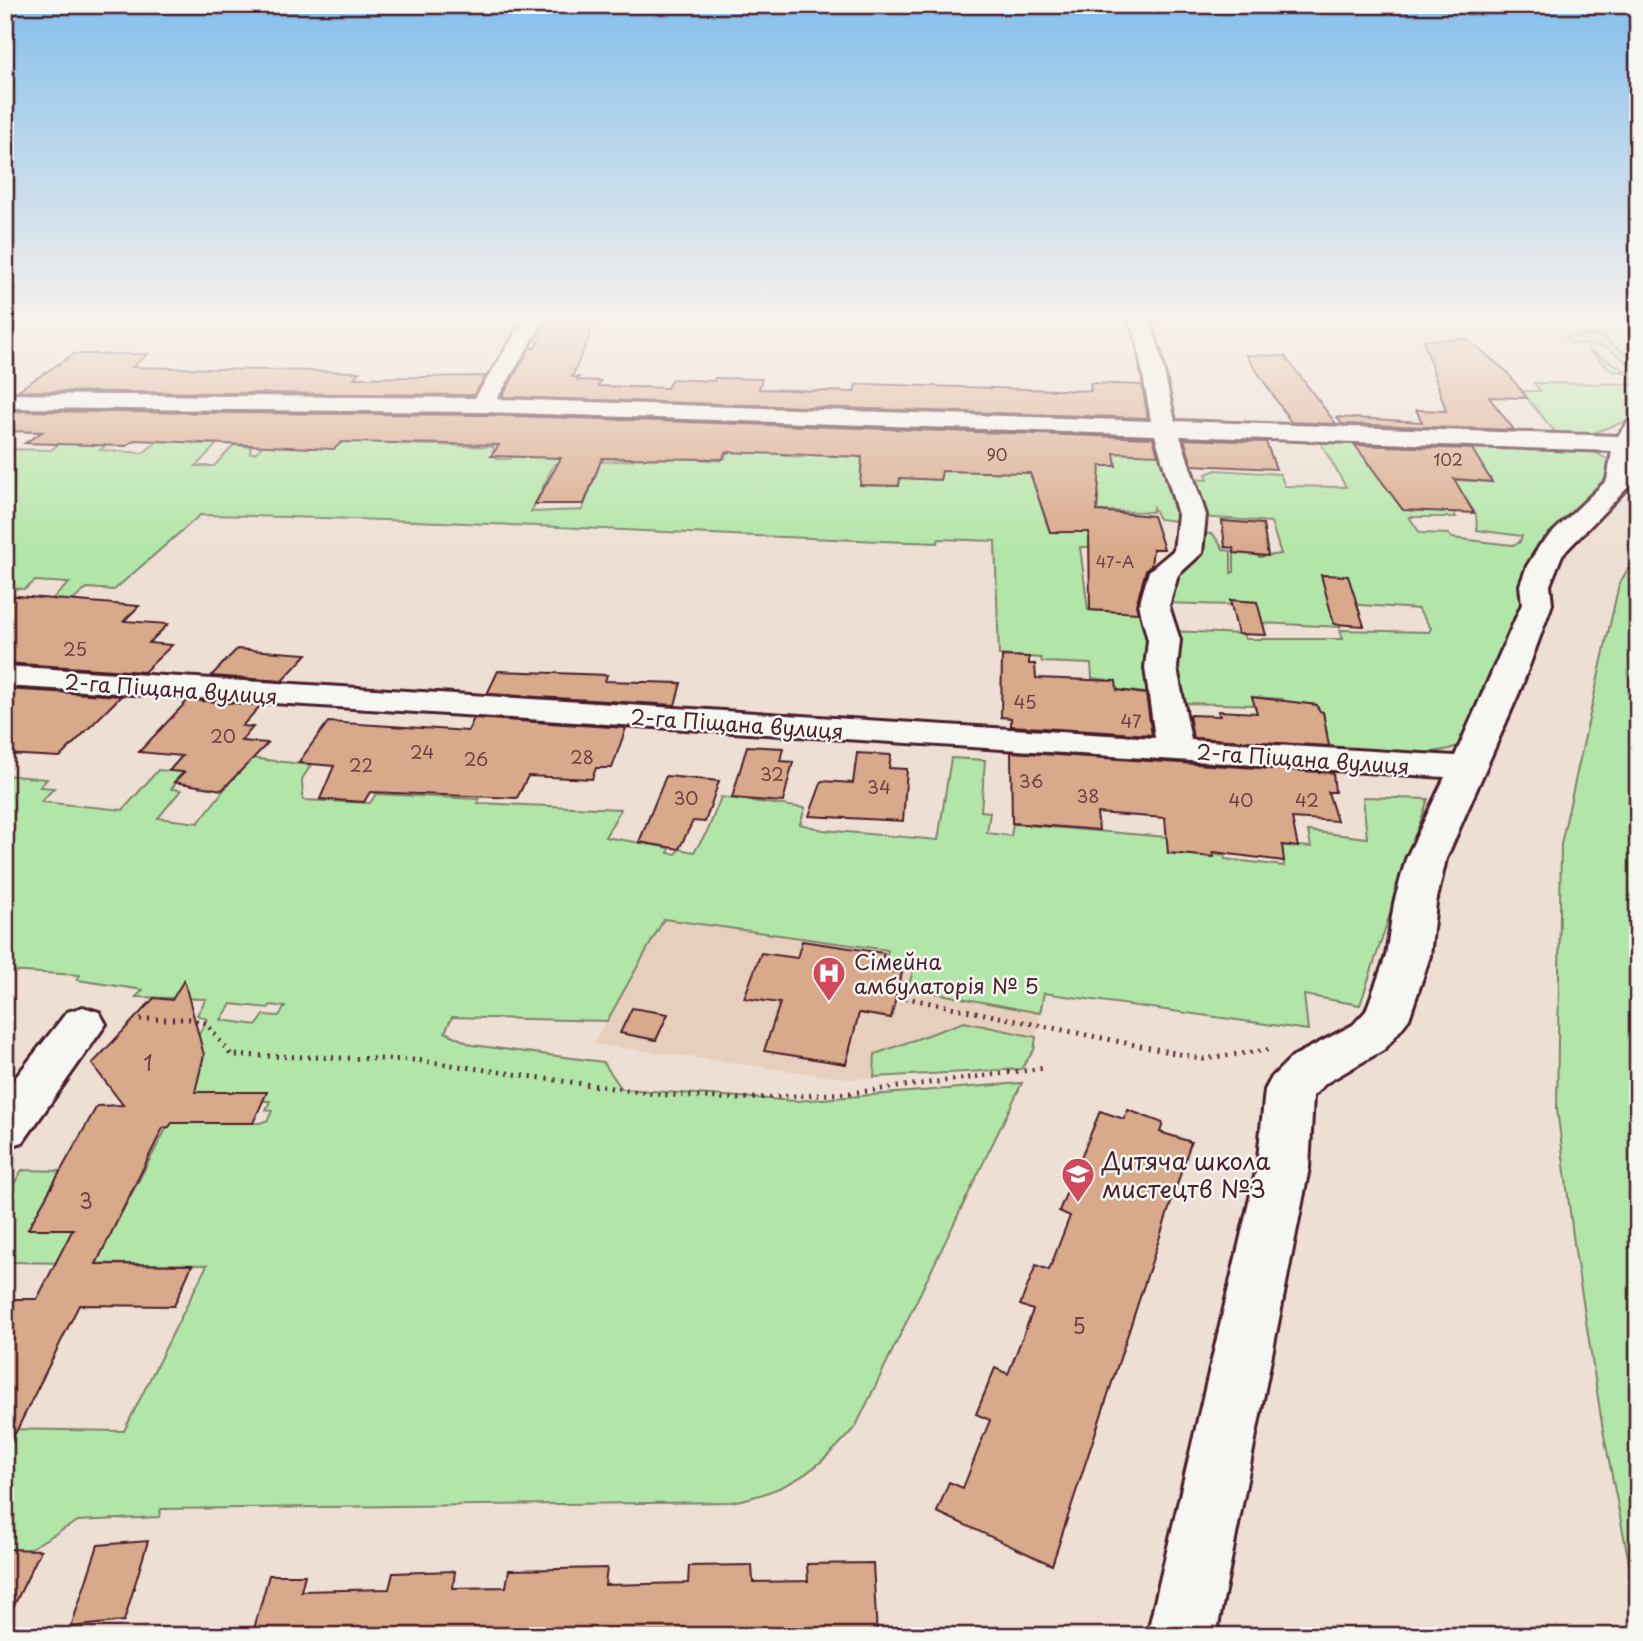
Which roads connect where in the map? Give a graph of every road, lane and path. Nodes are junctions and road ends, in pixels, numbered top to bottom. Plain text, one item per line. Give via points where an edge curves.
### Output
1 (487, 397) edge
2 (1159, 397) edge
3 (5, 401) edge
4 (482, 405) junction
5 (1166, 427) junction
6 (1631, 434) edge
7 (5, 676) edge
8 (1175, 750) junction
9 (1468, 768) junction
10 (897, 996) dead end
11 (139, 1019) dead end
12 (83, 1024) dead end
13 (1281, 1048) dead end
14 (1045, 1068) dead end
15 (5, 1128) edge
16 (1181, 1636) edge

1 - 4 street
2 - 5 street
3 - 4 street
4 - 5 street
5 - 6 street via 1523,442
5 - 8 street via 1192,515 1188,553 1164,571 1154,606 1164,640 1161,668
6 - 9 street via 1620,482 1550,551 1541,566 1535,584 1537,604
7 - 8 street, 2-га Піщана вулиця
8 - 9 street, 2-га Піщана вулиця
9 - 16 street via 1426,859 1408,956 1387,1019 1369,1037 1309,1070 1289,1090 1283,1168
10 - 13 path via 1204,1059
11 - 14 path via 205,1023 231,1055 413,1060 578,1086 689,1097 846,1093
12 - 15 street

